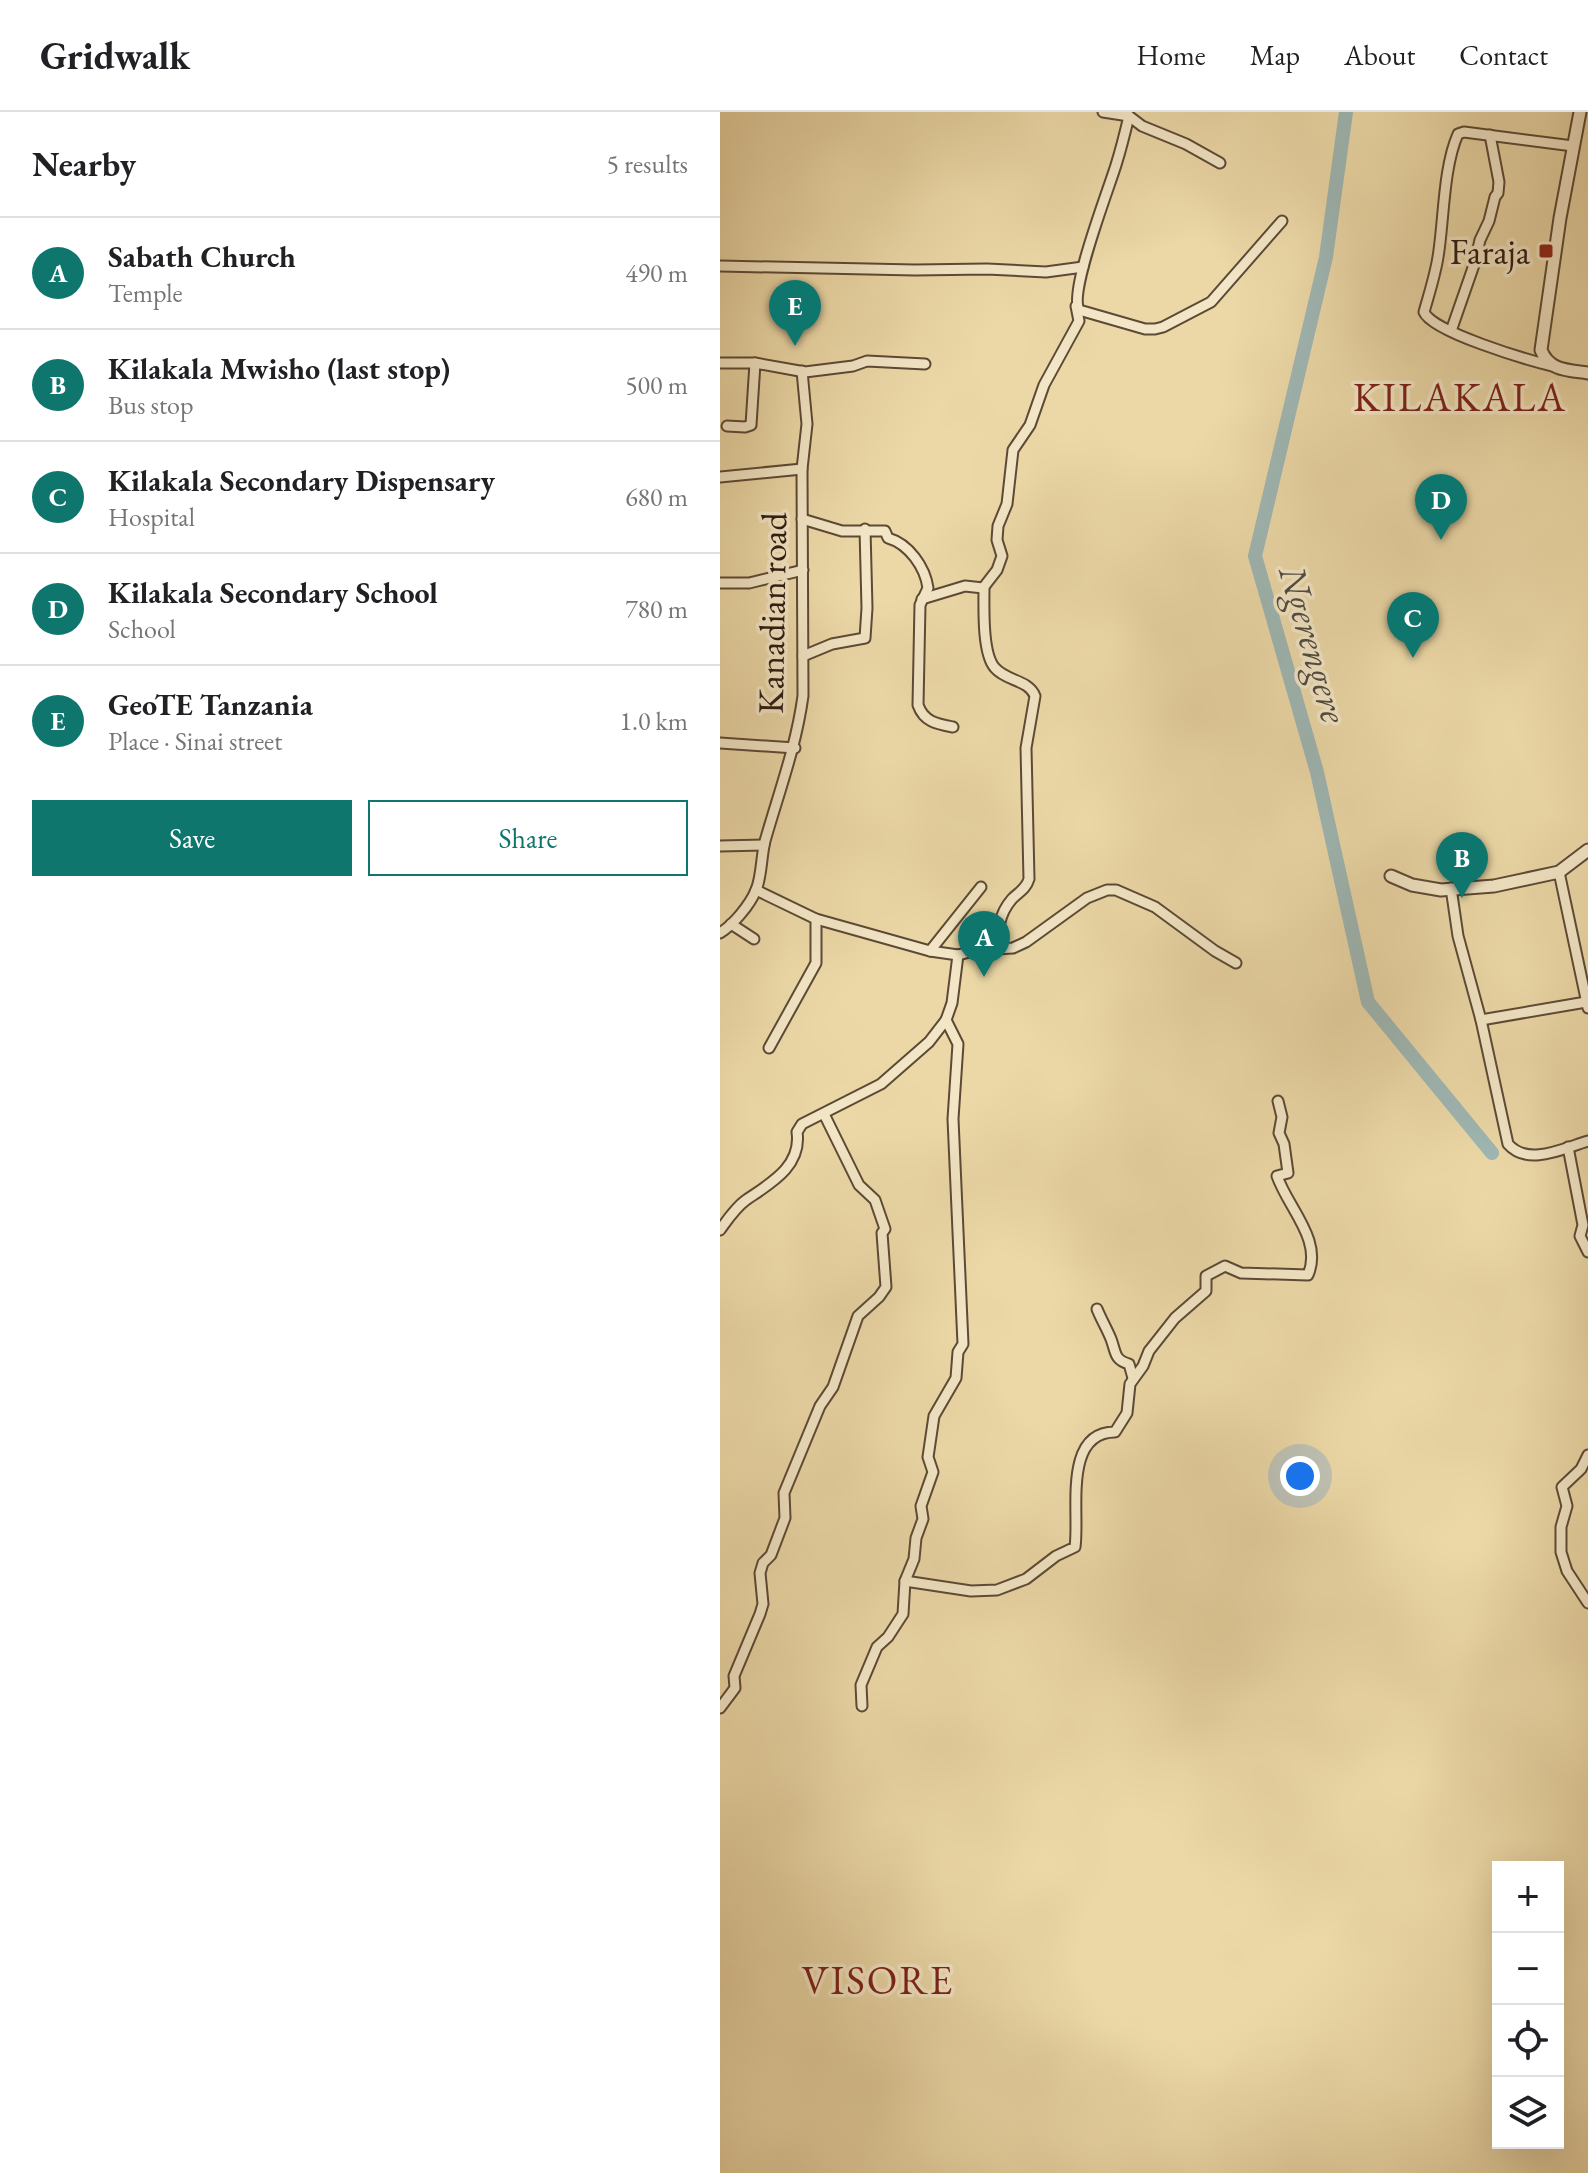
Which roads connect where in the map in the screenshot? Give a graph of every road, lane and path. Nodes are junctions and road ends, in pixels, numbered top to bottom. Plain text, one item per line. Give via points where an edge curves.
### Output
1 (1103, 112) edge
2 (1580, 112) edge
3 (1129, 116) junction
4 (1490, 135) junction
5 (1573, 146) junction
6 (1220, 163) dead end
7 (1282, 221) dead end
8 (720, 266) edge
9 (1083, 267) junction
10 (1076, 306) junction
11 (1451, 331) junction
12 (720, 363) edge
13 (755, 363) junction
14 (925, 364) dead end
15 (1552, 366) junction
16 (802, 371) junction
17 (1588, 373) edge
18 (727, 426) dead end
19 (802, 469) junction
20 (720, 477) edge
21 (802, 519) junction
22 (865, 529) junction
23 (803, 570) junction
24 (720, 583) edge
25 (984, 588) junction
26 (922, 599) junction
27 (803, 656) junction
28 (953, 727) dead end
29 (720, 743) edge
30 (795, 748) junction
31 (764, 845) junction
32 (720, 846) edge
33 (1588, 850) edge
34 (1559, 872) junction
35 (1391, 876) dead end
36 (981, 887) dead end
37 (1451, 888) junction
38 (756, 890) junction
39 (816, 919) junction
40 (731, 924) junction
41 (720, 933) edge
42 (754, 939) dead end
43 (998, 950) junction
44 (930, 951) junction
45 (958, 955) junction
46 (1236, 963) dead end
47 (1587, 1005) edge
48 (946, 1020) junction
49 (1481, 1020) junction
50 (769, 1048) dead end
51 (1278, 1101) dead end
52 (824, 1114) junction
53 (1588, 1141) edge
54 (1568, 1147) junction
55 (720, 1230) edge
56 (1588, 1252) edge
57 (1097, 1309) dead end
58 (1133, 1378) junction
59 (1588, 1455) edge
60 (905, 1581) junction
61 (1588, 1603) edge
62 (862, 1706) dead end
63 (720, 1708) edge

1 - 3 street
2 - 5 street
3 - 6 street
3 - 9 street
4 - 5 street
4 - 11 street via 1498,193
4 - 11 street via 1458,134 1451,155 1438,257 1424,312
5 - 15 street via 1542,331 1541,350
7 - 10 street via 1211,302 1163,327 1141,328
8 - 9 street via 1046,272
9 - 10 street
10 - 25 street via 1079,321 1013,450 1007,504 998,526 1002,556
11 - 15 street
12 - 13 street
13 - 16 street
13 - 18 street via 751,425
14 - 16 street via 867,361
15 - 17 street
16 - 19 street, Kanadian road via 807,424
19 - 20 street
19 - 21 street, Kanadian road
21 - 22 street via 842,531
21 - 23 street, Kanadian road
22 - 26 street via 885,531 914,556 928,584
22 - 27 street via 865,638
23 - 24 street via 749,583
23 - 27 street, Kanadian road
25 - 26 street via 967,586
25 - 43 street via 991,663 1035,696 1027,741 1029,879 998,925
26 - 28 street via 919,711 929,721
27 - 30 street, Kanadian road
29 - 30 street
30 - 31 street, Kanadian road
31 - 32 street
31 - 38 street, Kanadian road
33 - 34 street
34 - 37 street via 1505,885
34 - 47 street
35 - 37 street via 1425,888
36 - 44 street
37 - 49 street
38 - 39 street
38 - 40 street, Kanadian road
39 - 44 street
39 - 50 street via 816,963
40 - 41 street, Kanadian road
40 - 42 street
43 - 45 street
43 - 46 street via 1026,942 1080,902 1112,890 1155,907
44 - 45 street
45 - 48 street
47 - 49 street
48 - 52 street via 881,1084
48 - 60 street via 958,1044 953,1119 963,1344 956,1378 934,1416 928,1457 933,1472
49 - 54 street via 1508,1144 1533,1156
51 - 58 street via 1288,1173 1277,1176 1310,1241 1309,1274 1241,1273 1225,1266 1210,1272 1206,1291 1175,1318
52 - 55 street via 802,1124 796,1156
52 - 63 street via 859,1185 880,1213 886,1287 858,1316 833,1387 802,1447 784,1493 785,1518 760,1573 760,1614 734,1676 735,1688
53 - 54 street
54 - 56 street via 1583,1225 1580,1236
57 - 58 street via 1114,1354 1129,1364
58 - 60 street via 1127,1413 1115,1432 1098,1437 1082,1451 1075,1547 1026,1579 988,1592
59 - 61 street via 1562,1487 1567,1506 1559,1542 1567,1571
60 - 62 street via 903,1614 877,1647 861,1685

